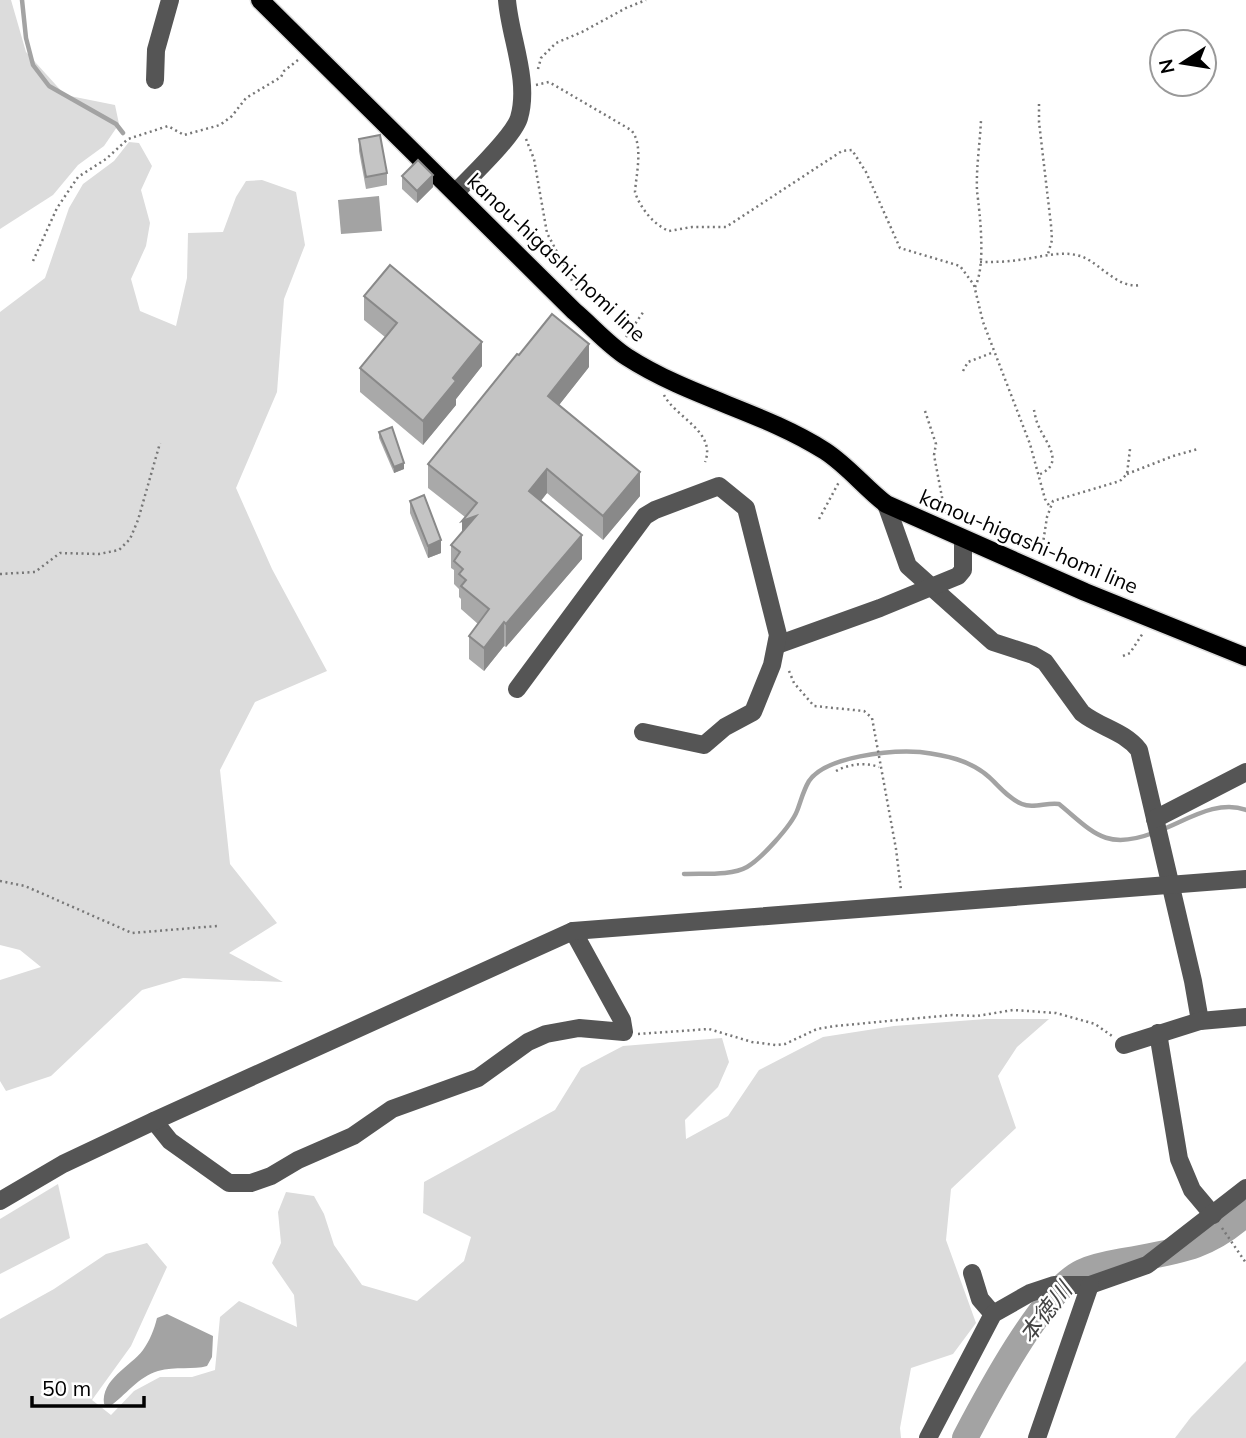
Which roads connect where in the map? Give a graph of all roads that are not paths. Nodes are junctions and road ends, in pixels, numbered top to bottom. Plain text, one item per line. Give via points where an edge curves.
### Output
1 (170, 0) edge
2 (260, 0) edge
3 (507, 0) edge
4 (155, 80) dead end
5 (456, 192) junction
6 (886, 505) junction
7 (963, 540) junction
8 (931, 588) junction
9 (784, 643) junction
10 (1246, 657) edge
11 (517, 689) dead end
12 (643, 732) dead end
13 (1246, 772) edge
14 (1154, 819) junction
15 (1246, 879) edge
16 (1169, 884) junction
17 (573, 931) junction
18 (1246, 1017) edge
19 (1200, 1021) junction
20 (1158, 1033) junction
21 (1124, 1045) road end
22 (154, 1121) junction
23 (1246, 1188) edge
24 (0, 1201) edge
25 (1214, 1221) junction
26 (972, 1273) dead end
27 (1083, 1285) junction
28 (993, 1314) junction
29 (928, 1438) edge
30 (1037, 1438) edge

1 - 4 street via 156,50
2 - 5 main road, kanou-higashi-homi line
3 - 5 street via 522,90 519,119
5 - 6 main road, kanou-higashi-homi line via 625,356 825,451
6 - 7 main road, kanou-higashi-homi line
6 - 8 street via 908,566
7 - 8 street via 963,570
7 - 10 main road, kanou-higashi-homi line
8 - 9 street
8 - 14 street via 993,642 1041,658 1082,713 1134,743
9 - 11 street via 778,635 746,508 719,486 645,516
9 - 12 street via 753,712 725,727 704,746
13 - 14 street
14 - 16 street
15 - 16 street
16 - 17 street
16 - 19 street
17 - 22 street
17 - 22 street via 624,1032 579,1028 546,1034 527,1042 478,1078 392,1110 353,1136 251,1183 229,1183 200,1165
18 - 19 street
19 - 20 street
20 - 21 street
20 - 25 street via 1180,1159 1192,1190
22 - 24 street via 63,1164
23 - 25 street
25 - 27 street via 1147,1265
26 - 28 street via 980,1299
27 - 28 street via 1054,1285
27 - 30 street
28 - 29 street

